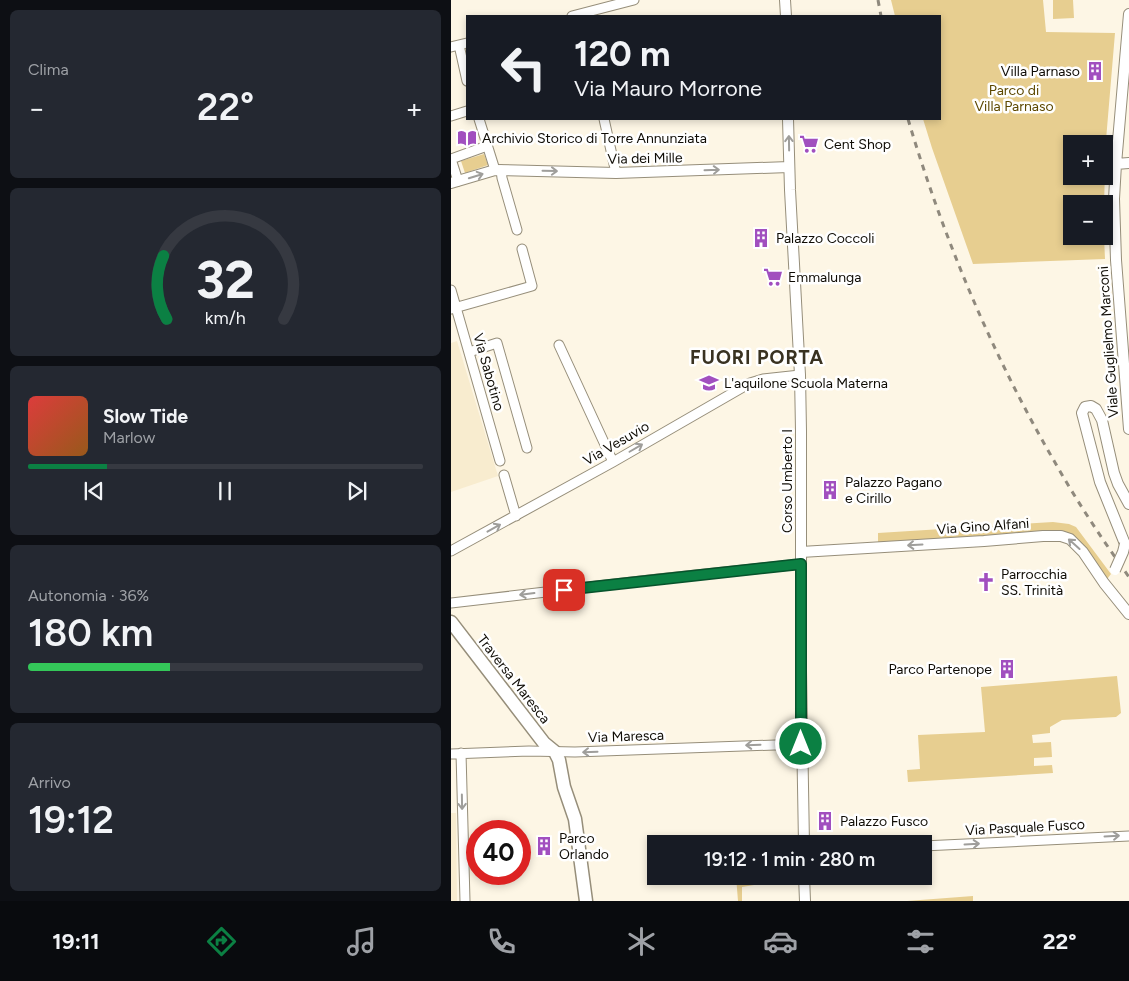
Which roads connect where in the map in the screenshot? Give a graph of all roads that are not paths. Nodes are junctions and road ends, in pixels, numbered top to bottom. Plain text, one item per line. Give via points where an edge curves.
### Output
1 (632, 0) edge
2 (785, 0) edge
3 (1129, 14) edge
4 (580, 15) edge
5 (786, 15) edge
6 (459, 45) edge
7 (466, 76) edge
8 (466, 111) edge
9 (451, 116) edge
10 (479, 120) edge
11 (604, 120) edge
12 (788, 120) edge
13 (487, 146) junction
14 (1129, 163) edge
15 (1116, 164) junction
16 (789, 167) junction
17 (498, 170) junction
18 (616, 173) junction
19 (455, 182) edge
20 (517, 230) dead end
21 (522, 249) dead end
22 (451, 290) edge
23 (454, 308) edge
24 (1125, 319) edge
25 (1125, 334) edge
26 (559, 345) dead end
27 (469, 352) junction
28 (800, 375) junction
29 (1129, 428) edge
30 (527, 448) dead end
31 (500, 461) dead end
32 (613, 462) junction
33 (504, 475) dead end
34 (1129, 504) edge
35 (517, 516) junction
36 (451, 551) edge
37 (801, 552) junction
38 (801, 564) junction
39 (1104, 583) junction
40 (451, 603) edge
41 (1129, 614) edge
42 (451, 622) edge
43 (801, 744) junction
44 (555, 752) junction
45 (461, 753) junction
46 (451, 754) edge
47 (803, 835) edge
48 (1129, 836) edge
49 (932, 846) edge
50 (804, 885) edge
51 (465, 901) edge
52 (586, 901) edge
53 (805, 901) edge

1 - 4 street
2 - 5 street
3 - 15 street, Viale Guglielmo Marconi
6 - 7 street
8 - 9 street
10 - 13 street
11 - 18 street
16 -> 12 street, Corso Umberto I
13 - 17 street
13 - 19 street via 451,159
14 - 15 street
15 - 24 street, Viale Guglielmo Marconi via 1116,260
18 -> 16 street, Via dei Mille
16 - 28 street, Corso Umberto I
17 -> 18 street, Via dei Mille
19 -> 17 street, Via dei Mille
17 - 20 street
21 - 23 street via 532,286
22 - 23 street, Via Sabotino
23 - 27 street, Via Sabotino
24 - 25 street, Viale Guglielmo Marconi
25 - 29 street, Viale Guglielmo Marconi
26 - 32 street
27 - 30 street via 497,343
27 - 31 street, Via Sabotino
32 -> 28 street, Via Vesuvio via 750,382
28 - 37 street, Corso Umberto I
32 - 35 street, Via Vesuvio
33 - 35 street
34 - 39 street, bridge via 1114,473 1102,420 1096,409 1085,407 1083,413 1096,469 1125,544 1115,570
36 -> 35 street, Via Vesuvio
37 - 38 street, Corso Umberto I
39 -> 37 street, Via Gino Alfani via 1083,552 1061,536
38 -> 40 street
38 - 43 street, Corso Umberto I
39 - 41 street, Via Gino Alfani
42 - 44 main road, Traversa Maresca via 544,743
43 -> 44 street, Via Maresca
43 - 47 street, Corso Umberto I
44 - 45 street, Via Maresca
44 - 52 main road via 575,819
45 - 46 street, Via Maresca
45 -> 51 street
49 -> 48 street, Via Pasquale Fusco
50 - 53 street

